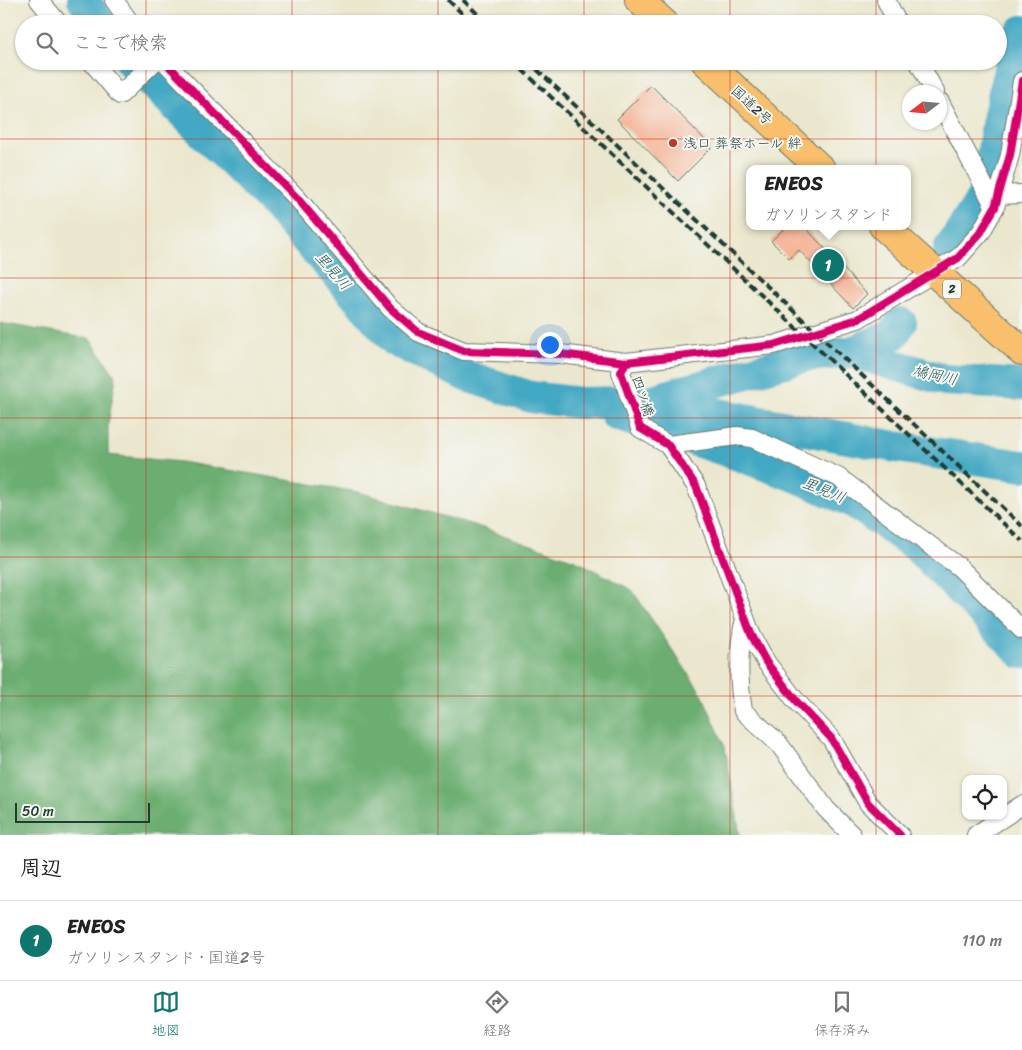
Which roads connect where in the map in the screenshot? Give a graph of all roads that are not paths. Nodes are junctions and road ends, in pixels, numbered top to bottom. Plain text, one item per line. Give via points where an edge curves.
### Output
1 (39, 0) edge
2 (114, 0) edge
3 (639, 0) edge
4 (886, 0) edge
5 (52, 15) edge
6 (124, 15) edge
7 (655, 15) edge
8 (894, 15) edge
9 (99, 70) edge
10 (146, 70) edge
11 (173, 70) edge
12 (715, 70) edge
13 (923, 70) edge
14 (1022, 81) edge
15 (930, 85) edge
16 (947, 114) edge
17 (817, 165) edge
18 (1022, 194) edge
19 (996, 201) junction
20 (887, 230) edge
21 (932, 272) junction
22 (1022, 351) edge
23 (624, 367) junction
24 (668, 445) junction
25 (746, 616) junction
26 (1022, 630) edge
27 (1022, 806) edge
28 (852, 835) edge
29 (900, 835) edge
30 (976, 835) edge

1 - 5 street
2 - 6 street
3 - 7 highway
4 - 8 street
9 - 10 street via 120,95
11 - 23 street via 297,198 390,308 418,332 464,351 560,354
12 - 17 highway, 国道2号
13 - 15 street
14 - 19 street via 1010,155
16 - 19 street
18 - 19 street
19 - 21 street via 981,232 958,258
20 - 21 highway, 2
21 - 22 highway, 2
21 - 23 street via 858,320 774,345
23 - 24 street, 四ツ橋 via 640,428
24 - 25 street via 696,486
24 - 26 street via 737,436 752,438 838,477 959,568
25 - 28 street via 738,677 743,711 779,744 826,809
25 - 29 street via 751,634 766,662 796,701 831,738 868,803
27 - 30 street

